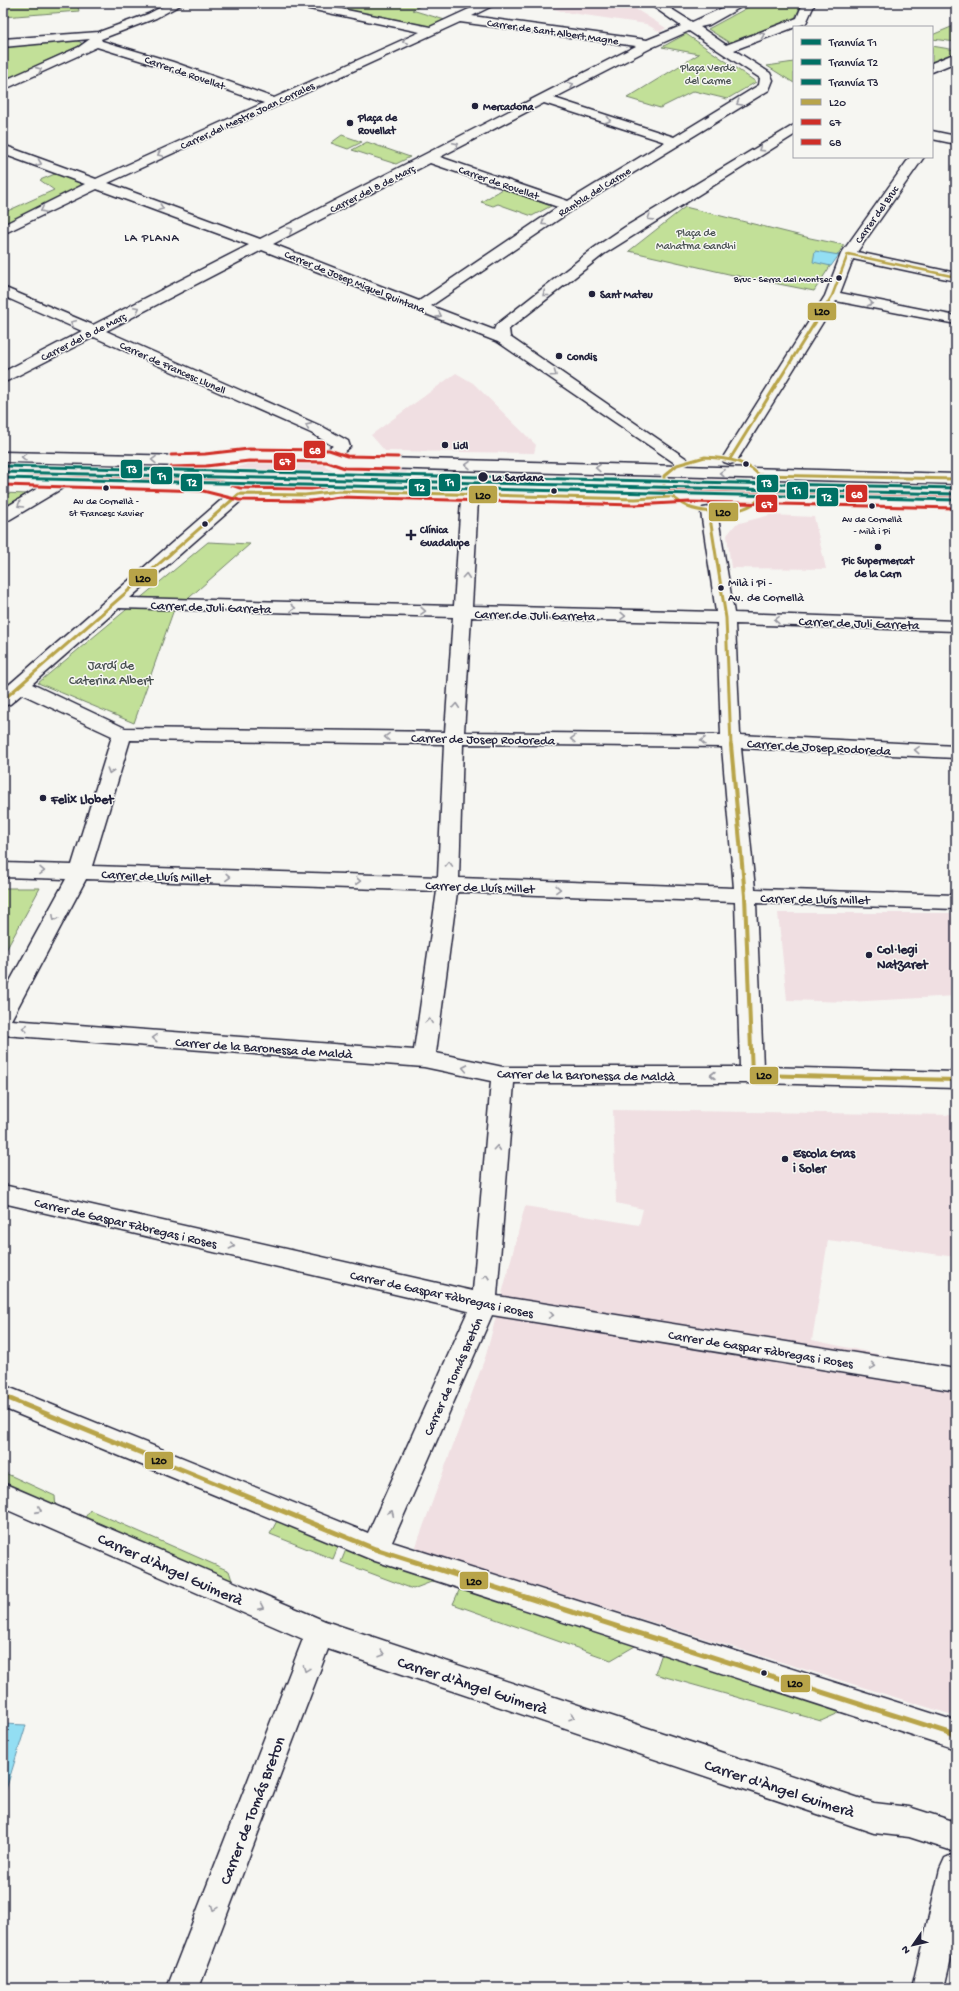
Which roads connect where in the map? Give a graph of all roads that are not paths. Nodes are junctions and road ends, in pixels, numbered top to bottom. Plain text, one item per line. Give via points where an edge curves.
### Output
1 (178, 3) edge
2 (294, 3) edge
3 (492, 3) edge
4 (654, 3) edge
5 (742, 3) edge
6 (809, 3) edge
7 (458, 18) junction
8 (691, 26) junction
9 (429, 30) junction
10 (95, 38) junction
11 (3, 43) edge
12 (649, 44) junction
13 (726, 49) junction
14 (956, 58) edge
15 (933, 68) edge
16 (3, 86) edge
17 (544, 99) junction
18 (274, 102) junction
19 (793, 130) edge
20 (933, 135) edge
21 (956, 140) edge
22 (675, 141) junction
23 (3, 149) edge
24 (429, 158) junction
25 (915, 158) edge
26 (96, 184) junction
27 (569, 206) junction
28 (3, 230) edge
29 (262, 245) junction
30 (848, 254) junction
31 (956, 277) edge
32 (3, 291) edge
33 (832, 296) junction
34 (420, 307) junction
35 (956, 320) edge
36 (92, 332) junction
37 (503, 339) junction
38 (3, 378) edge
39 (328, 456) junction
40 (3, 457) edge
41 (234, 458) junction
42 (730, 459) junction
43 (346, 462) junction
44 (681, 462) junction
45 (667, 471) junction
46 (761, 475) junction
47 (3, 479) edge
48 (956, 479) edge
49 (62, 481) junction
50 (222, 488) junction
51 (339, 491) junction
52 (239, 494) junction
53 (470, 494) junction
54 (669, 497) junction
55 (762, 498) junction
56 (956, 502) edge
57 (710, 512) junction
58 (3, 516) edge
59 (114, 603) junction
60 (463, 612) junction
61 (726, 618) junction
62 (956, 626) edge
63 (21, 686) junction
64 (3, 700) edge
65 (122, 734) junction
66 (454, 738) junction
67 (731, 741) junction
68 (956, 752) edge
69 (3, 870) edge
70 (80, 872) junction
71 (448, 884) junction
72 (745, 896) junction
73 (956, 902) edge
74 (3, 1014) edge
75 (3, 1027) edge
76 (424, 1059) junction
77 (504, 1075) junction
78 (752, 1075) junction
79 (956, 1080) edge
80 (3, 1194) edge
81 (484, 1304) junction
82 (956, 1380) edge
83 (3, 1396) edge
84 (3, 1495) edge
85 (375, 1549) junction
86 (320, 1633) junction
87 (956, 1735) edge
88 (956, 1837) edge
89 (956, 1869) edge
90 (183, 1988) edge
91 (928, 1988) edge

1 - 10 street
2 - 9 street
3 - 7 street, Carrer del Mestre Joan Corrales
4 - 8 street
5 - 8 street, Carrer del 8 de Març via 705,22
13 -> 6 street via 802,20
7 - 9 street, Carrer del Mestre Joan Corrales
7 - 12 street, Carrer de Sant Albert Magne
8 - 12 street, Carrer del 8 de Març
8 - 13 street
9 -> 18 street, Carrer del Mestre Joan Corrales
10 - 11 street
16 -> 10 street
10 - 18 street, Carrer de Rovellat
17 -> 12 street, Carrer del 8 de Març
13 -> 22 street, Rambla del Carme via 766,76 765,87
14 - 15 street
17 -> 22 street
24 -> 17 street, Carrer del 8 de Març
18 -> 26 street, Carrer del Mestre Joan Corrales
19 -> 37 street via 600,251 501,328
20 - 21 street
22 - 27 street, Rambla del Carme
23 -> 26 street, Carrer de Josep Miquel Quintana
24 - 27 street, Carrer de Rovellat
29 -> 24 street, Carrer del 8 de Març
25 - 30 street, Carrer del Bruc
26 -> 28 street, Carrer del Mestre Joan Corrales
26 -> 29 street, Carrer de Josep Miquel Quintana
27 -> 34 street, Rambla del Carme
29 - 34 street, Carrer de Josep Miquel Quintana
36 -> 29 street, Carrer del 8 de Març
30 - 31 street
30 - 33 street, Carrer del Bruc
36 -> 32 street, Carrer de Francesc Llunell
33 -> 35 street
33 - 42 street, Carrer del Bruc
34 -> 37 street, Carrer de Josep Miquel Quintana
36 - 38 street, Carrer del 8 de Març
39 -> 36 street, Carrer de Francesc Llunell via 342,447 342,444 312,428
37 -> 44 street, Carrer de Josep Miquel Quintana
39 - 41 street via 249,455
39 - 43 street
41 -> 40 street via 187,461
41 - 50 street via 222,466 217,474
42 - 44 street via 706,457
42 - 46 street via 748,465
45 -> 43 street
43 - 51 street via 350,471 349,483
44 - 45 street
46 -> 45 street
45 - 54 street via 662,480 663,488
46 - 48 street
46 - 55 street via 766,482
47 - 49 street
49 - 50 street via 185,484
49 -> 58 street
50 - 52 street
51 - 52 street via 311,495
51 - 53 street
52 - 59 street
53 - 54 street
60 -> 53 street
54 - 55 street
54 - 57 street via 686,507
55 - 56 street
55 - 57 street via 741,510
57 - 61 street
59 -> 60 street, Carrer de Juli Garreta
59 - 63 street
60 -> 61 street, Carrer de Juli Garreta
66 -> 60 street
62 -> 61 street, Carrer de Juli Garreta
61 - 67 street
63 - 64 street
63 - 65 street, Carrer de Josep Rodoreda
66 -> 65 street, Carrer de Josep Rodoreda
65 -> 70 street
67 -> 66 street, Carrer de Josep Rodoreda
71 -> 66 street
68 -> 67 street, Carrer de Josep Rodoreda
67 - 72 street
69 -> 70 street, Carrer de Lluís Millet
70 -> 71 street, Carrer de Lluís Millet
70 -> 74 street
71 -> 72 street, Carrer de Lluís Millet
76 -> 71 street
72 - 73 street, Carrer de Lluís Millet
72 - 78 street
76 -> 75 street, Carrer de la Baronessa de Maldà
77 -> 76 street, Carrer de la Baronessa de Maldà
78 -> 77 street, Carrer de la Baronessa de Maldà
81 -> 77 street, Carrer de Tomás Bretón
78 - 79 street, Carrer de la Baronessa de Maldà
80 -> 81 street, Carrer de Gaspar Fàbregas i Roses
81 -> 82 street, Carrer de Gaspar Fàbregas i Roses
85 -> 81 street, Carrer de Tomás Bretón
83 - 85 street
84 -> 86 street, Carrer d'Àngel Guimerà
85 - 87 street
86 -> 88 street, Carrer d'Àngel Guimerà via 874,1818 909,1822
86 -> 90 street, Carrer de Tomás Breton
89 - 91 street

